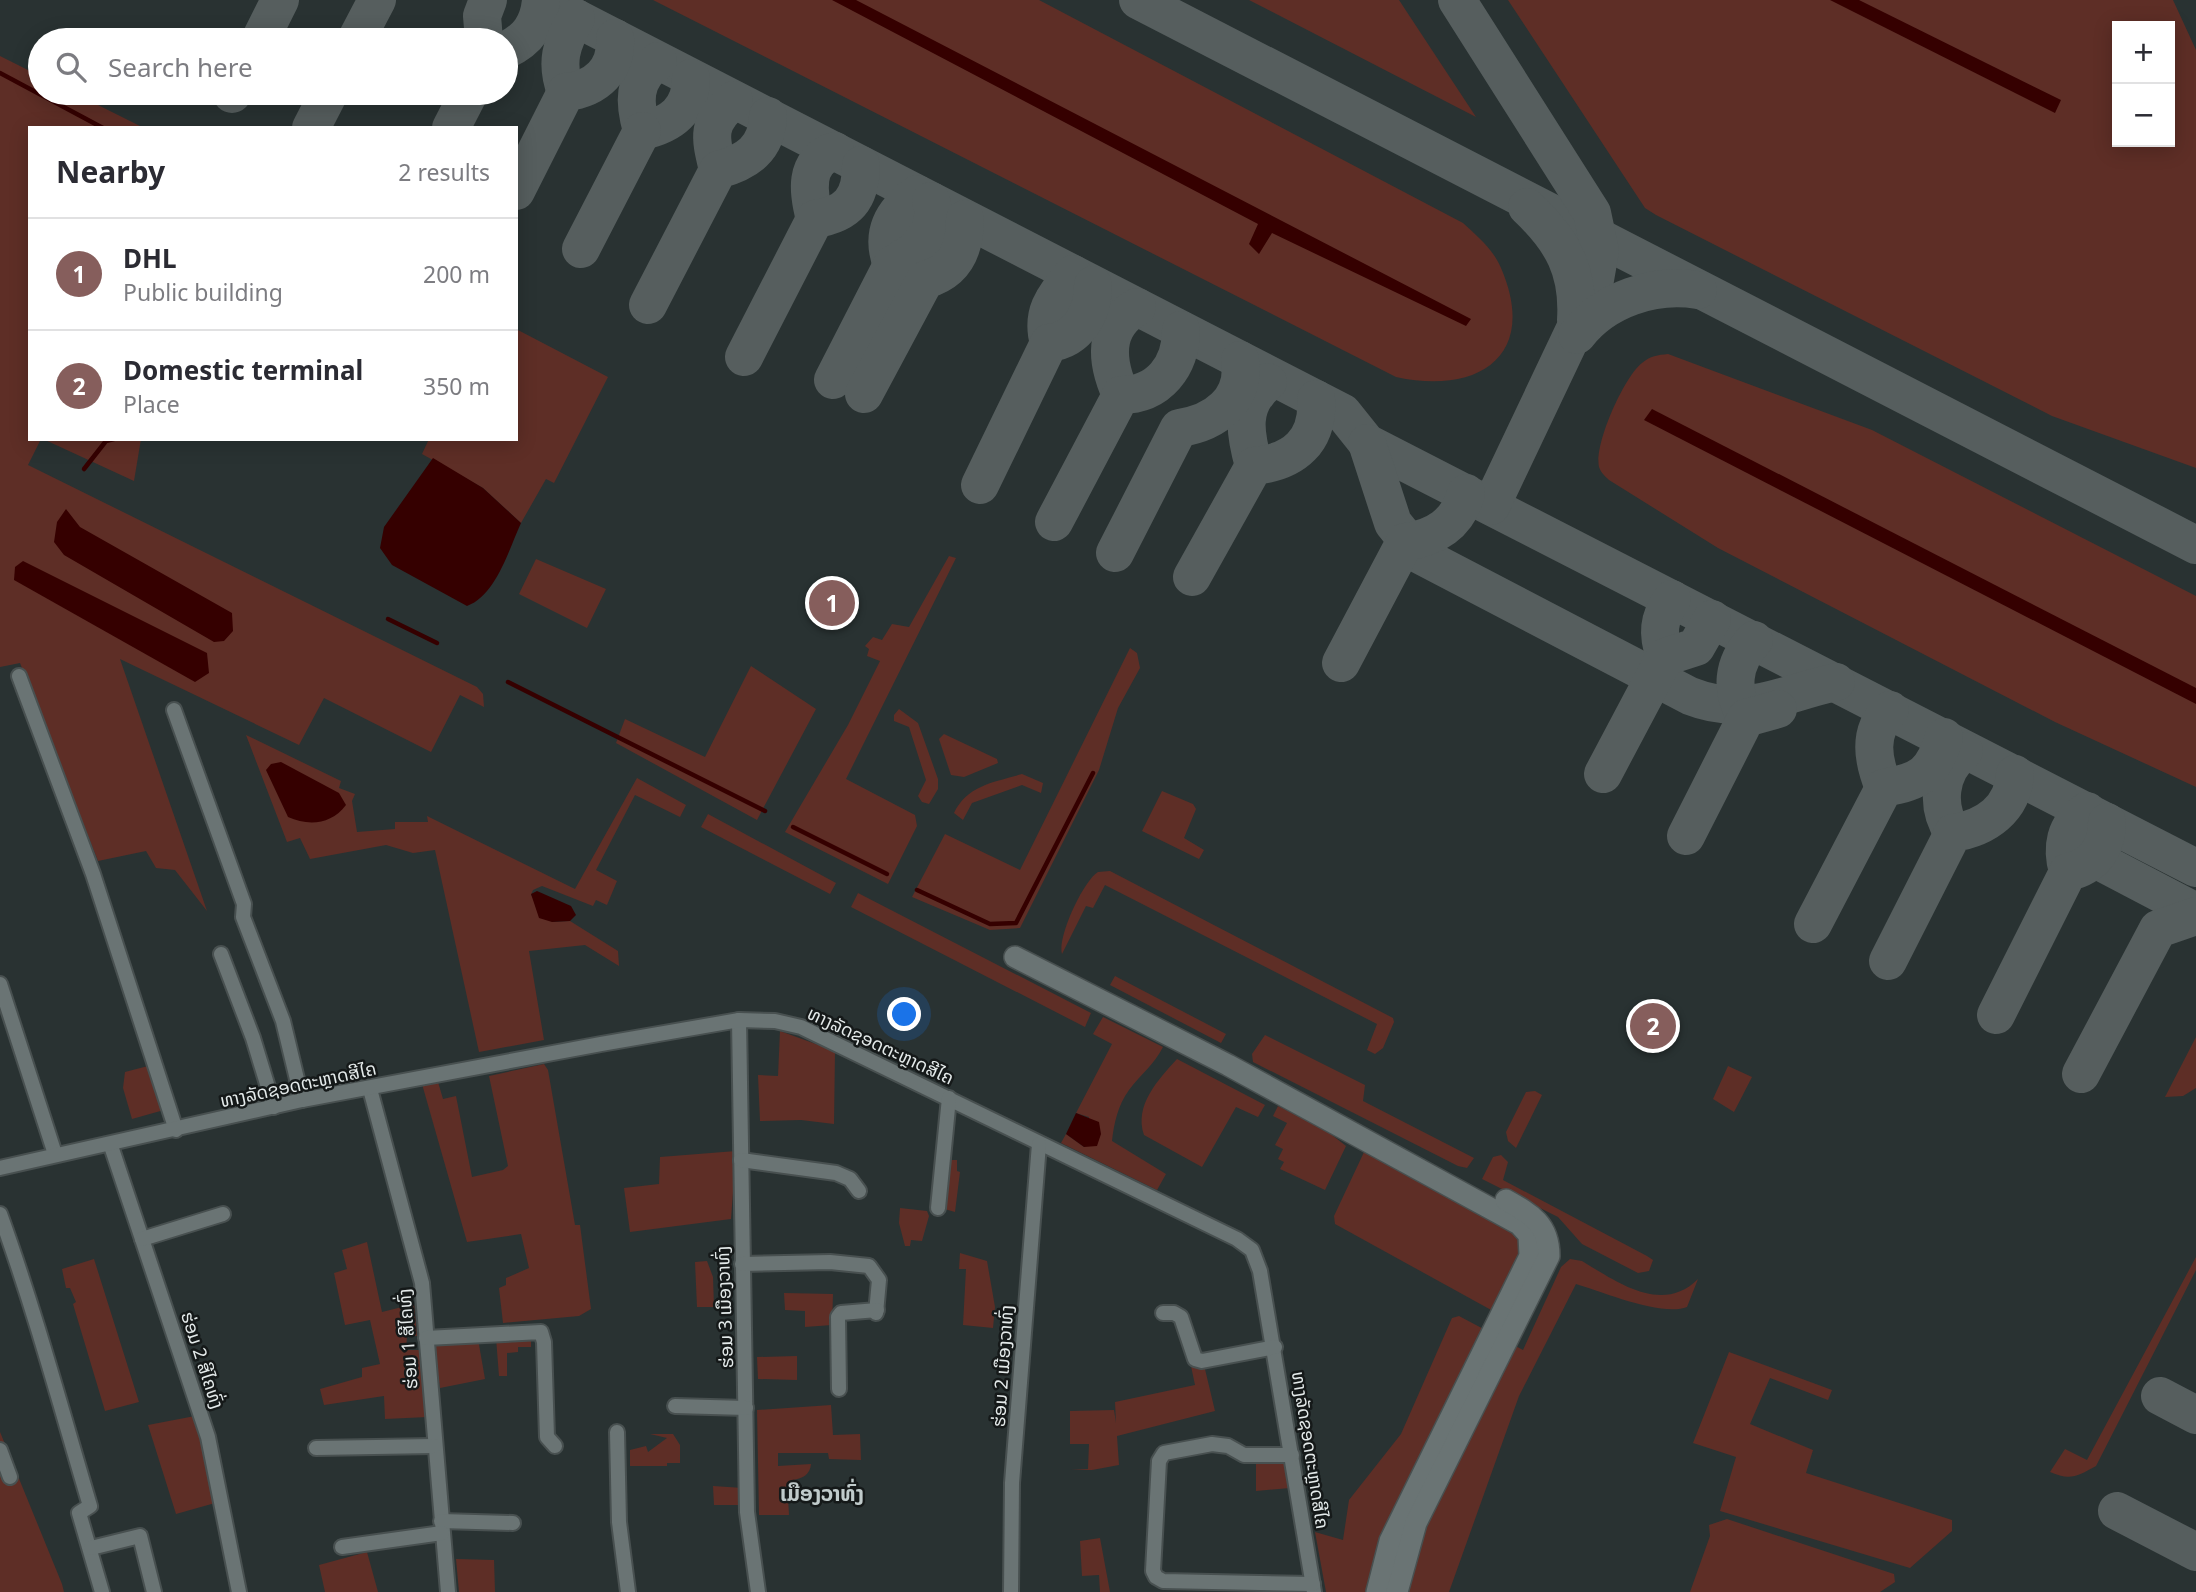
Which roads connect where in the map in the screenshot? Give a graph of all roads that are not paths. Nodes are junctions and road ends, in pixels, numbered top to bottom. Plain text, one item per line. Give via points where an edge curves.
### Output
1 (19, 676) dead end
2 (174, 710) dead end
3 (221, 954) dead end
4 (1015, 957) dead end
5 (0, 984) edge
6 (739, 1020) junction
7 (370, 1089) junction
8 (949, 1098) junction
9 (302, 1100) junction
10 (274, 1107) junction
11 (176, 1130) junction
12 (1039, 1144) junction
13 (111, 1146) junction
14 (55, 1154) junction
15 (741, 1160) junction
16 (0, 1168) edge
17 (859, 1191) dead end
18 (938, 1208) dead end
19 (0, 1214) edge
20 (223, 1214) dead end
21 (142, 1239) junction
22 (742, 1264) junction
23 (1163, 1313) dead end
24 (426, 1338) junction
25 (1275, 1347) junction
26 (839, 1389) dead end
27 (675, 1406) dead end
28 (746, 1408) junction
29 (617, 1432) dead end
30 (434, 1446) junction
31 (555, 1446) dead end
32 (316, 1448) dead end
33 (0, 1450) edge
34 (1292, 1455) junction
35 (10, 1477) dead end
36 (1414, 1510) junction
37 (513, 1523) dead end
38 (441, 1527) junction
39 (342, 1547) dead end
40 (91, 1548) junction
41 (1313, 1588) edge
42 (102, 1592) edge
43 (154, 1592) edge
44 (239, 1592) edge
45 (448, 1592) edge
46 (628, 1592) edge
47 (758, 1592) edge
48 (1011, 1592) edge
49 (1377, 1592) edge
50 (1397, 1592) edge

1 - 11 street via 93,874
2 - 9 street via 283,1021
3 - 10 street
4 - 36 street via 1228,1065 1519,1224 1528,1235 1530,1256 1505,1326
5 - 14 street
6 - 7 street, ທາງລັດຊອດຕະຫຼາດສີໄຄ
6 - 8 street, ທາງລັດຊອດຕະຫຼາດສີໄຄ via 802,1027
6 - 15 street, ຮ່ອມ 3 ເມືອງວາທົ່ງ
7 - 9 street, ທາງລັດຊອດຕະຫຼາດສີໄຄ
7 - 24 street, ຮ່ອມ 1 ສີໄຄທົ່ງ via 420,1269
8 - 12 street, ທາງລັດຊອດຕະຫຼາດສີໄຄ
8 - 18 street
9 - 10 street, ທາງລັດຊອດຕະຫຼາດສີໄຄ
10 - 11 street, ທາງລັດຊອດຕະຫຼາດສີໄຄ
11 - 13 street, ທາງລັດຊອດຕະຫຼາດສີໄຄ
12 - 25 street, ທາງລັດຊອດຕະຫຼາດສີໄຄ via 1237,1238 1252,1250
12 - 48 street, ຮ່ອມ 2 ເມືອງວາທົ່ງ via 1012,1483
13 - 14 street, ທາງລັດຊອດຕະຫຼາດສີໄຄ
13 - 21 street, ຮ່ອມ 2 ສີໄຄທົ່ງ
14 - 16 street, ທາງລັດຊອດຕະຫຼາດສີໄຄ
15 - 17 street via 836,1173 850,1179
15 - 22 street, ຮ່ອມ 3 ເມືອງວາທົ່ງ
19 - 40 street via 33,1304 90,1506 79,1513
20 - 21 street
21 - 44 street, ຮ່ອມ 2 ສີໄຄທົ່ງ via 208,1437
22 - 26 street via 869,1266 879,1280 877,1312 841,1312 838,1317
22 - 28 street, ຮ່ອມ 3 ເມືອງວາທົ່ງ
23 - 25 street via 1181,1318 1195,1359 1202,1362
24 - 30 street, ຮ່ອມ 1 ສີໄຄທົ່ງ
24 - 31 street via 541,1332 547,1437
25 - 34 street, ທາງລັດຊອດຕະຫຼາດສີໄຄ
27 - 28 street
28 - 47 street, ຮ່ອມ 3 ເມືອງວາທົ່ງ via 747,1512
29 - 46 street via 619,1522
30 - 32 street
30 - 38 street, ຮ່ອມ 1 ສີໄຄທົ່ງ
33 - 35 street
34 - 41 street, ທາງລັດຊອດຕະຫຼາດສີໄຄ
34 - 41 street via 1244,1455 1212,1444 1164,1453 1159,1461 1153,1571 1163,1581
36 - 49 street via 1390,1541
36 - 50 street
37 - 38 street
38 - 39 street
38 - 45 street, ຮ່ອມ 1 ສີໄຄທົ່ງ
40 - 42 street
40 - 43 street via 140,1536

